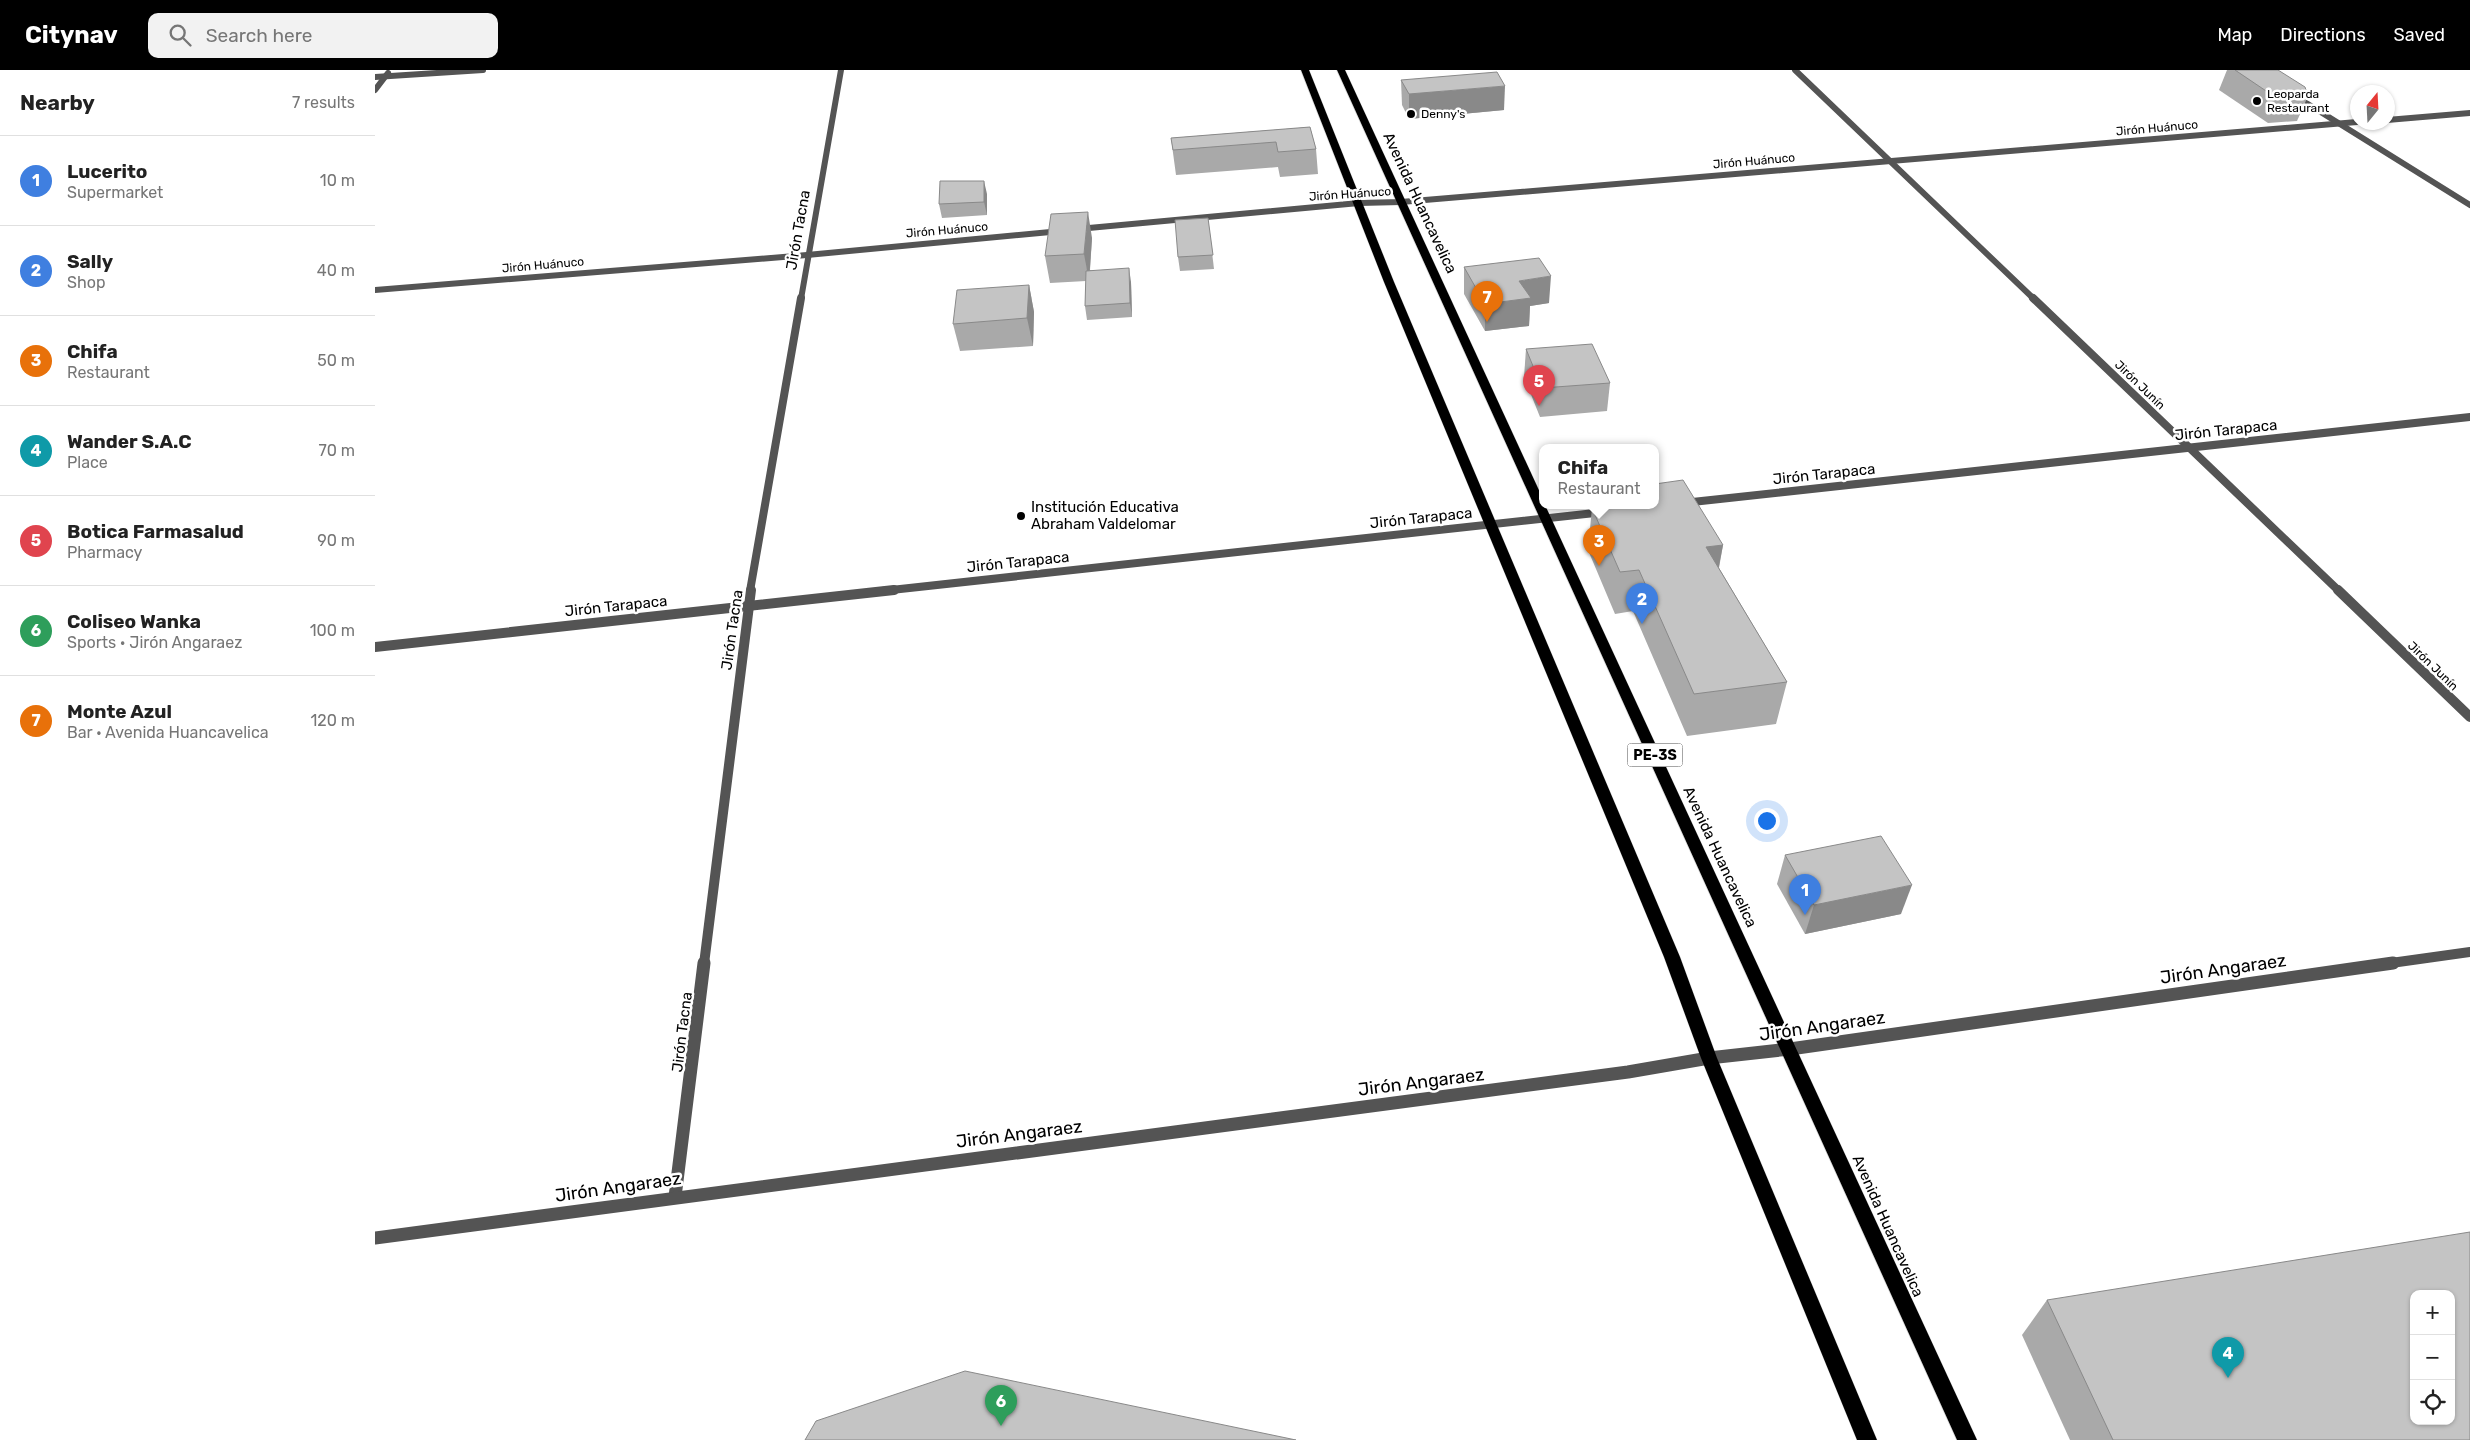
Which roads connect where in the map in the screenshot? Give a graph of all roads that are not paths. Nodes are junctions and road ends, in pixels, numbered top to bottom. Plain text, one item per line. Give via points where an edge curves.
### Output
1 (390, 70) edge
2 (483, 70) edge
3 (841, 70) edge
4 (1305, 70) edge
5 (1341, 70) edge
6 (1795, 70) edge
7 (385, 76) junction
8 (375, 77) edge
9 (375, 90) edge
10 (2285, 90) edge
11 (2470, 113) edge
12 (2395, 119) edge
13 (2350, 123) edge
14 (2340, 124) junction
15 (1891, 161) junction
16 (1401, 202) junction
17 (1359, 203) junction
18 (2470, 205) edge
19 (807, 255) junction
20 (375, 290) edge
21 (2470, 417) edge
22 (2189, 448) junction
23 (1539, 501) edge
24 (1675, 504) edge
25 (1543, 509) edge
26 (1616, 511) edge
27 (1547, 518) junction
28 (1491, 524) junction
29 (748, 605) junction
30 (375, 647) edge
31 (2470, 717) edge
32 (2470, 952) edge
33 (1790, 1049) junction
34 (1709, 1058) junction
35 (675, 1197) junction
36 (375, 1238) edge
37 (1867, 1440) edge
38 (1967, 1440) edge

1 - 7 street
2 - 7 street
3 - 19 street, Jirón Tacna
4 - 17 highway
5 - 16 highway, Avenida Huancavelica / PE-3S
6 - 15 street, Jirón Junín
7 - 8 street
7 - 9 street
10 - 14 street
11 - 12 street
13 - 14 street, Jirón Huánuco
14 - 15 street, Jirón Huánuco
14 - 18 street
15 - 16 street, Jirón Huánuco
15 - 22 street, Jirón Junín
16 - 17 street, Jirón Huánuco
16 - 23 highway, Avenida Huancavelica / PE-3S
17 - 19 street, Jirón Huánuco
17 - 28 highway
19 - 20 street, Jirón Huánuco
19 - 29 street, Jirón Tacna
21 - 22 street, Jirón Tarapaca
22 - 24 street, Jirón Tarapaca
22 - 31 street, Jirón Junín
25 - 27 highway, Avenida Huancavelica / PE-3S
26 - 27 street, Jirón Tarapaca
27 - 28 street, Jirón Tarapaca
27 - 33 highway, Avenida Huancavelica / PE-3S
28 - 29 street, Jirón Tarapaca
28 - 34 highway via 1650,904
29 - 30 street, Jirón Tarapaca
29 - 35 street, Jirón Tacna
32 - 33 street, Jirón Angaraez
33 - 34 street, Jirón Angaraez
33 - 38 highway, Avenida Huancavelica / PE-3S
34 - 35 street, Jirón Angaraez via 1628,1072
34 - 37 highway
35 - 36 street, Jirón Angaraez

